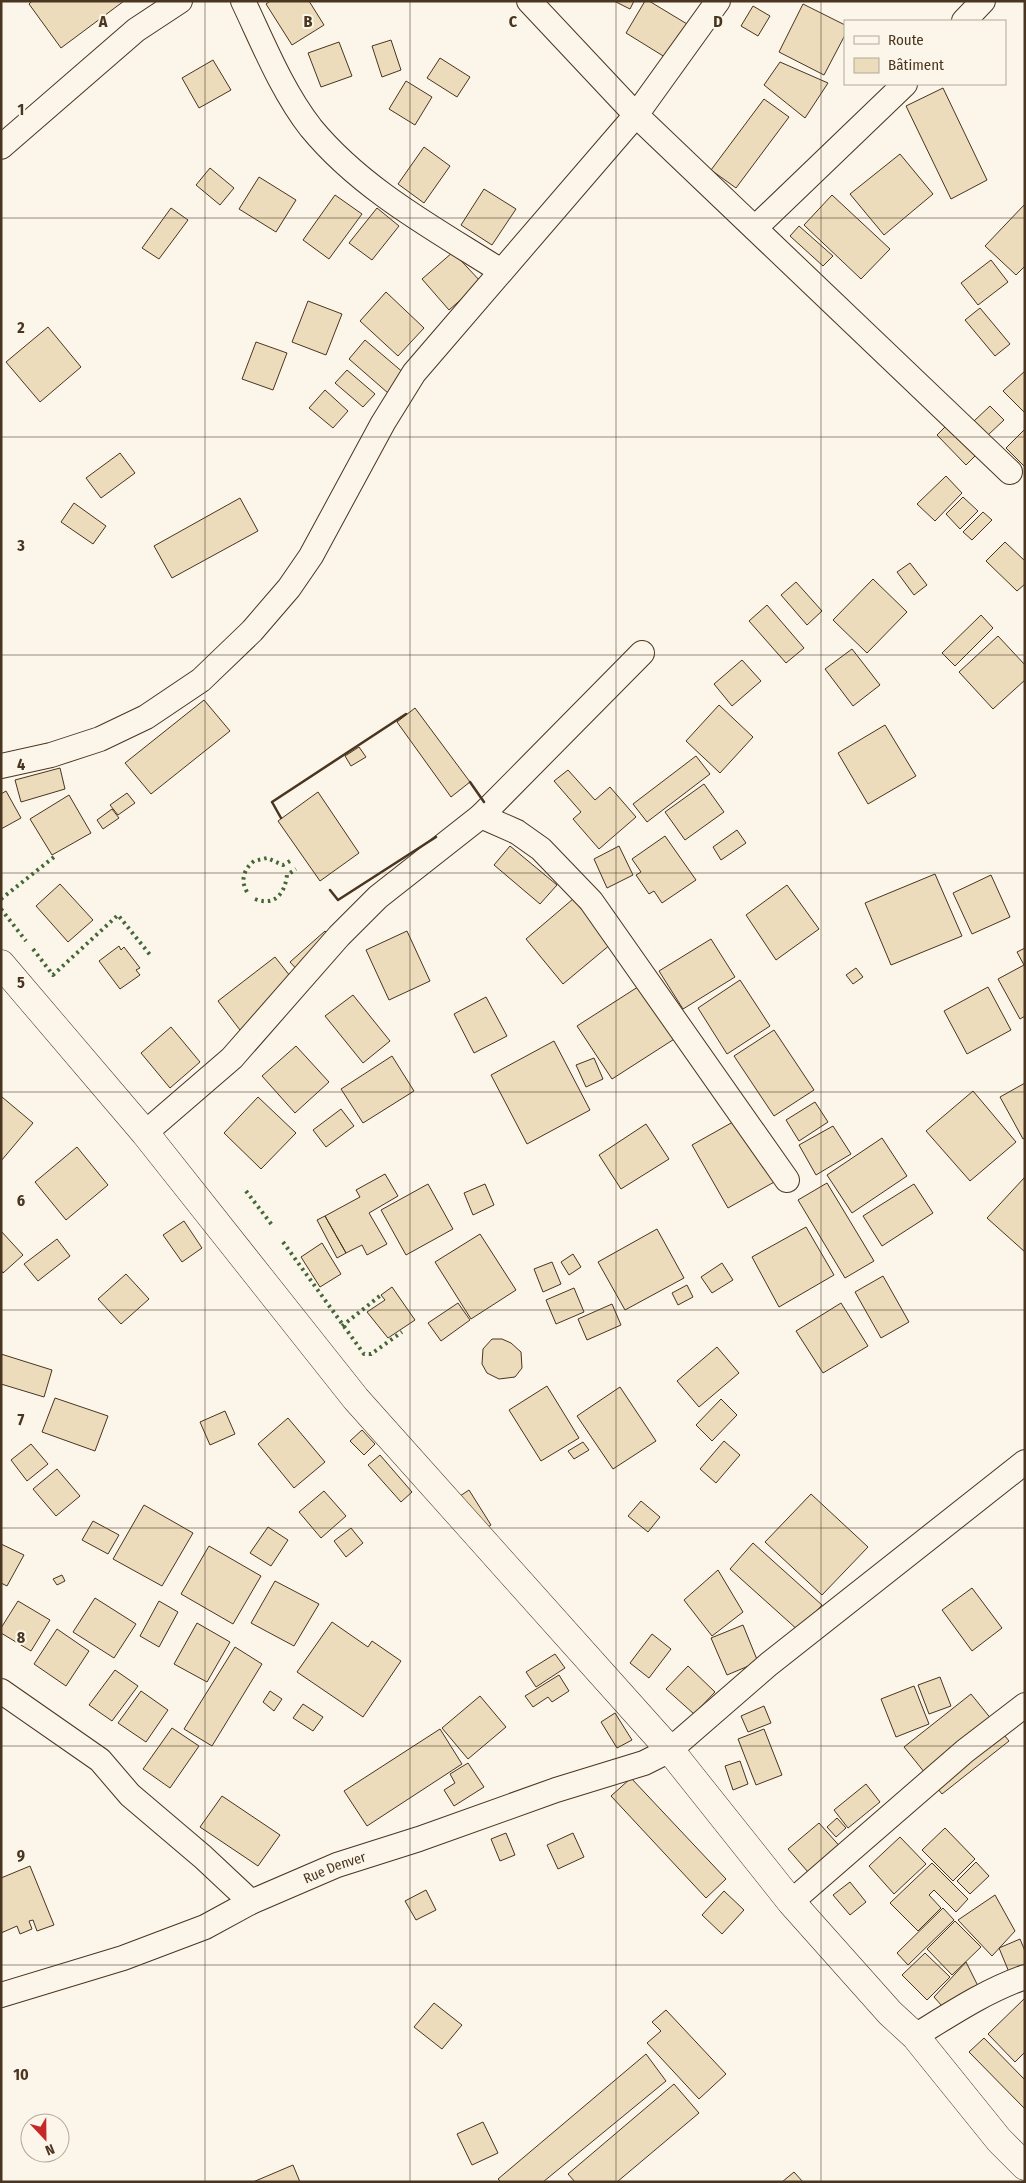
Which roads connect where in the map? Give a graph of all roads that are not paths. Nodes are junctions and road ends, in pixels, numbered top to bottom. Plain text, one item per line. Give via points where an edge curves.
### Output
1 (180, 1) edge
2 (243, 1) edge
3 (529, 1) edge
4 (718, 1) edge
5 (983, 1) edge
6 (965, 20) edge
7 (904, 85) edge
8 (636, 115) junction
9 (1, 147) edge
10 (755, 228) junction
11 (501, 271) junction
12 (1010, 472) dead end
13 (642, 653) dead end
14 (1, 766) edge
15 (481, 816) junction
16 (1, 964) edge
17 (145, 1133) junction
18 (787, 1180) dead end
19 (1025, 1462) edge
20 (1, 1691) edge
21 (1025, 1705) edge
22 (670, 1750) junction
23 (250, 1902) junction
24 (791, 1902) junction
25 (1025, 1977) edge
26 (1, 1995) edge
27 (915, 2036) junction
28 (1025, 2166) edge

1 - 9 street via 136,30
2 - 11 street via 285,86 310,127 341,162 392,202
3 - 8 street
4 - 8 street
5 - 6 street
7 - 10 street
8 - 10 street
8 - 11 street
10 - 12 street
11 - 14 street via 414,373 311,556 252,631 201,680 146,717 100,739 51,755
13 - 15 street
15 - 17 street via 378,897 339,936 232,1058
15 - 18 street via 517,832 541,849 591,901
16 - 17 main road
17 - 22 main road via 356,1399
19 - 22 street, Rue Denver via 769,1664
20 - 23 street via 100,1760 130,1795
21 - 24 street via 965,1751
22 - 23 street, Rue Denver via 644,1763 338,1864
22 - 24 main road
23 - 26 street, Rue Denver via 205,1927 123,1958
24 - 27 main road via 890,2013
25 - 27 street via 975,1999
27 - 28 main road via 999,2140

